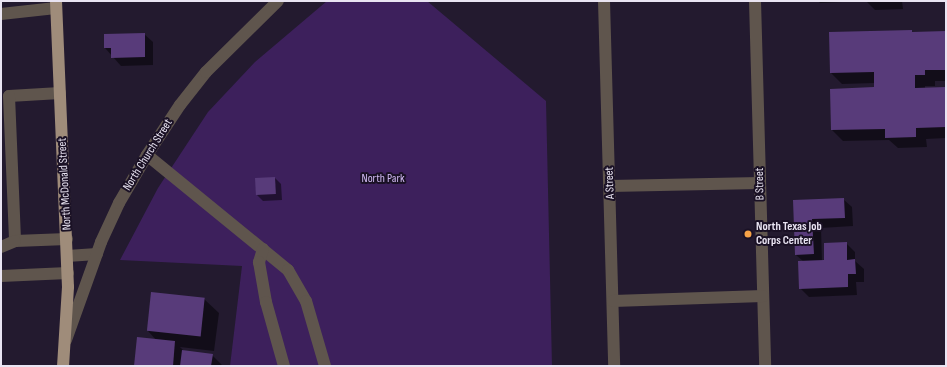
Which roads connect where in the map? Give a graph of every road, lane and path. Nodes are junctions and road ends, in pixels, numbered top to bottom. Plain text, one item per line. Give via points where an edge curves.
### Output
1 (278, 1) edge
2 (604, 1) edge
3 (756, 1) edge
4 (56, 4) edge
5 (1, 14) edge
6 (60, 94) junction
7 (5, 95) edge
8 (147, 155) junction
9 (760, 183) junction
10 (610, 186) junction
11 (67, 239) junction
12 (15, 241) junction
13 (1, 247) edge
14 (263, 249) junction
15 (97, 254) junction
16 (68, 256) junction
17 (68, 273) junction
18 (1, 276) edge
19 (763, 296) junction
20 (613, 301) junction
21 (66, 340) junction
22 (63, 366) edge
23 (284, 366) edge
24 (325, 366) edge
25 (614, 366) edge
26 (766, 366) edge

1 - 8 street, North Church Street via 206,72 180,105
2 - 10 street, A Street
3 - 9 street, B Street
4 - 5 street
4 - 6 main road, North McDonald Street
6 - 7 street
6 - 11 main road, North McDonald Street
7 - 12 street
8 - 14 street
8 - 15 street, North Church Street via 119,203
9 - 10 street
9 - 19 street, B Street
10 - 20 street, A Street
11 - 12 street
11 - 16 main road, North McDonald Street
12 - 13 street
14 - 23 street via 259,262 266,302
14 - 24 street via 288,270 302,292
15 - 16 street
15 - 21 street, North Church Street
16 - 17 main road, North McDonald Street
17 - 18 street
17 - 21 main road, North McDonald Street
19 - 20 street
19 - 26 street, B Street
20 - 25 street, A Street
21 - 22 main road, North McDonald Street

